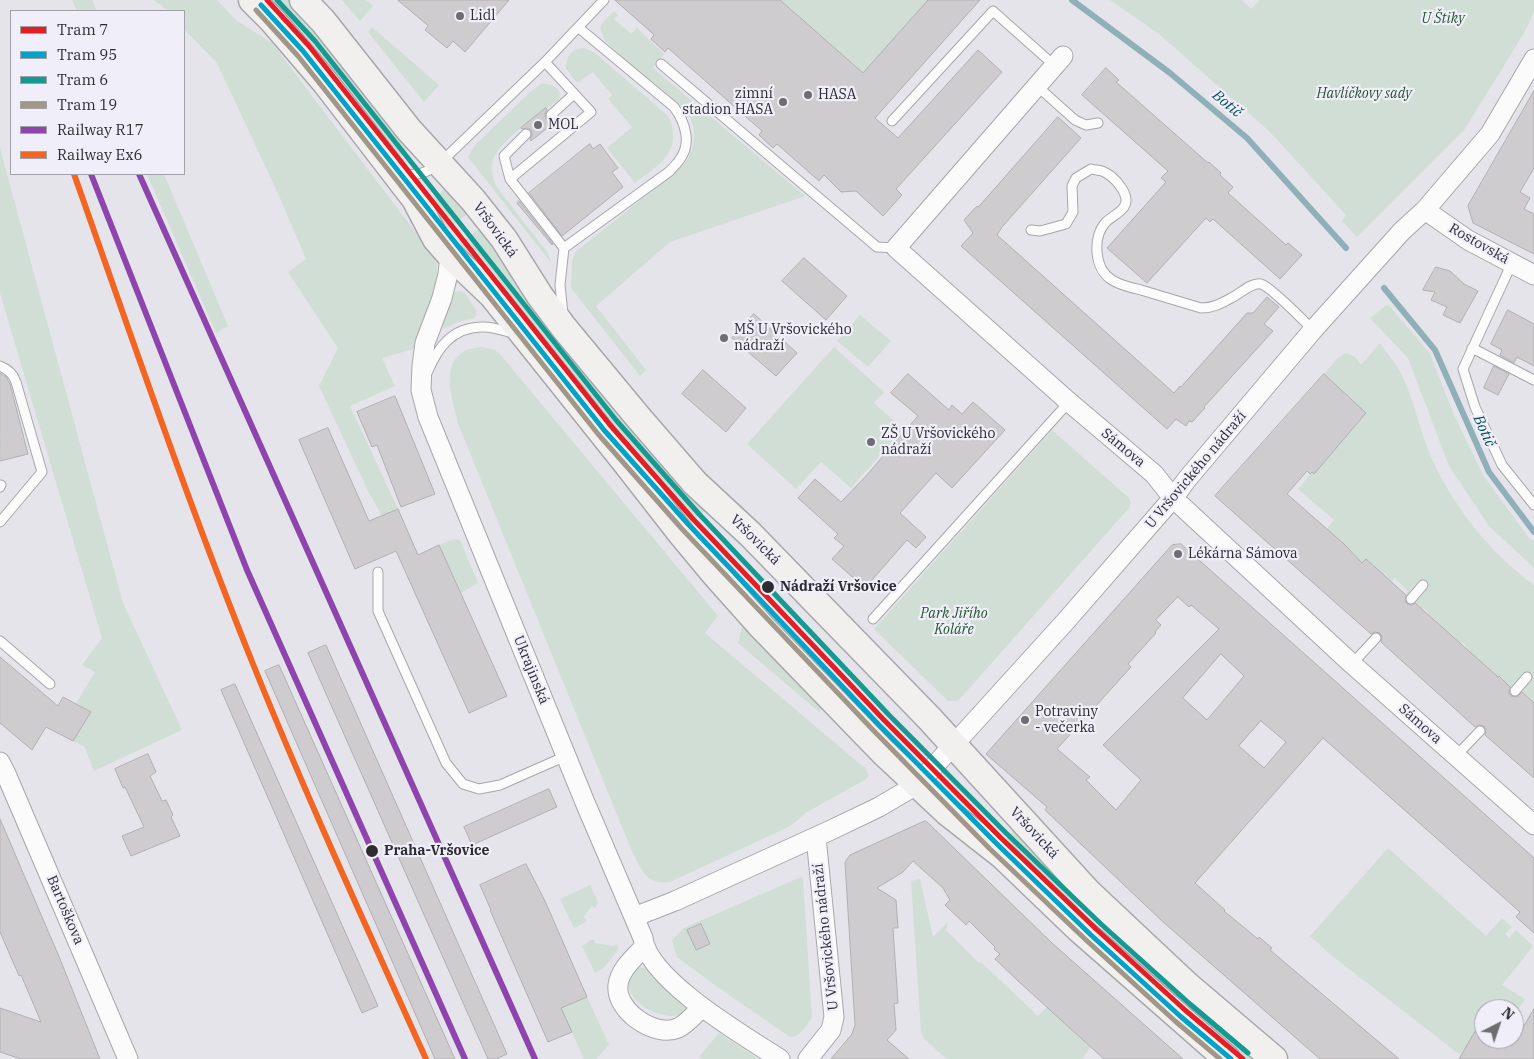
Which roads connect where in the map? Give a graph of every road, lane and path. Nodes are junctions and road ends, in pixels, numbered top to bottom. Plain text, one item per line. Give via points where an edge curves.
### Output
1 (252, 0) edge
2 (303, 0) edge
3 (604, 0) edge
4 (579, 28) junction
5 (1534, 59) edge
6 (1059, 61) joint
7 (545, 62) junction
8 (661, 64) dead end
9 (1037, 86) junction
10 (574, 94) junction
11 (551, 115) dead end
12 (892, 121) dead end
13 (1098, 123) dead end
14 (526, 134) dead end
15 (439, 164) junction
16 (394, 172) junction
17 (510, 179) junction
18 (1419, 215) junction
19 (1031, 230) dead end
20 (564, 248) junction
21 (896, 248) junction
22 (450, 255) junction
23 (1512, 263) junction
24 (1534, 275) edge
25 (565, 329) junction
26 (1313, 330) junction
27 (524, 336) junction
28 (1472, 348) junction
29 (0, 366) edge
30 (1534, 380) edge
31 (420, 390) junction
32 (1069, 402) junction
33 (1173, 498) junction
34 (1534, 505) edge
35 (0, 522) edge
36 (378, 572) dead end
37 (1423, 585) dead end
38 (1411, 600) dead end
39 (873, 619) dead end
40 (1376, 638) dead end
41 (0, 641) edge
42 (1352, 664) junction
43 (1527, 678) dead end
44 (50, 684) dead end
45 (1515, 691) dead end
46 (1480, 731) dead end
47 (954, 746) junction
48 (566, 756) junction
49 (1456, 756) junction
50 (0, 762) edge
51 (918, 784) junction
52 (1534, 825) edge
53 (816, 837) junction
54 (1102, 906) junction
55 (634, 917) junction
56 (1080, 929) junction
57 (644, 947) junction
58 (701, 1008) junction
59 (128, 1059) edge
60 (780, 1059) edge
61 (808, 1059) edge
62 (1227, 1059) edge
63 (1274, 1059) edge

1 - 16 main road via 299,50
2 - 15 main road, Vršovická
3 - 4 lane
4 - 7 lane
4 - 20 lane via 674,108 681,117 686,142 681,159 670,171
5 - 18 street, U Vršovického nádraží via 1490,134
6 - 9 street
6 - 12 lane via 993,11
7 - 10 lane
7 - 15 lane
8 - 21 lane via 878,247
9 - 13 lane via 1075,120 1086,125
9 - 21 street
10 - 11 lane
10 - 17 lane via 591,112
14 - 17 lane via 504,156
15 - 16 lane via 420,174
15 - 25 main road, Vršovická via 504,239
16 - 22 main road via 415,198 436,238
17 - 20 lane
18 - 23 street, Rostovská
18 - 26 street, U Vršovického nádraží
19 - 26 lane via 1040,231 1066,224 1073,212 1072,186 1076,178 1091,169 1104,171 1122,187 1126,199 1124,207 1105,223 1097,241 1102,271 1112,280 1201,308 1218,305 1254,285 1262,284
20 - 25 lane via 560,285
21 - 32 street, Sámova
22 - 27 main road via 492,295
22 - 31 street, Ukrajinská via 442,298 425,343
23 - 24 street, Rostovská
23 - 28 lane
25 - 47 main road, Vršovická via 695,483 750,534
26 - 33 street, U Vršovického nádraží
27 - 31 lane via 482,327 450,337 438,350
27 - 51 main road via 712,572 820,689
28 - 30 lane
28 - 34 lane via 1463,369 1475,407 1502,465
29 - 35 lane via 14,376 42,468 39,476
31 - 48 street, Ukrajinská via 444,460
32 - 33 street, Sámova via 1154,474
32 - 39 lane
33 - 42 street, Sámova
33 - 47 street, U Vršovického nádraží
36 - 48 lane via 378,611 446,763 463,784 479,789 500,785
37 - 38 lane
40 - 42 lane
41 - 44 lane
42 - 49 street, Sámova
43 - 45 lane
46 - 49 lane
47 - 51 street, U Vršovického nádraží
47 - 54 main road, Vršovická
48 - 55 street, Ukrajinská
49 - 52 street, Sámova
50 - 59 street, Bartoškova
51 - 53 street, U Vršovického nádraží
51 - 56 main road via 947,812 1003,856
53 - 55 street, U Vršovického nádraží
53 - 61 street, U Vršovického nádraží via 834,1017 831,1030
54 - 56 main road
54 - 63 main road, Vršovická via 1187,985
55 - 57 street, Ukrajinská
56 - 62 main road
57 - 58 street, Ukrajinská via 664,973
57 - 58 street via 620,976 618,987 623,1006 641,1021 660,1030 683,1026
58 - 60 street, Ukrajinská

